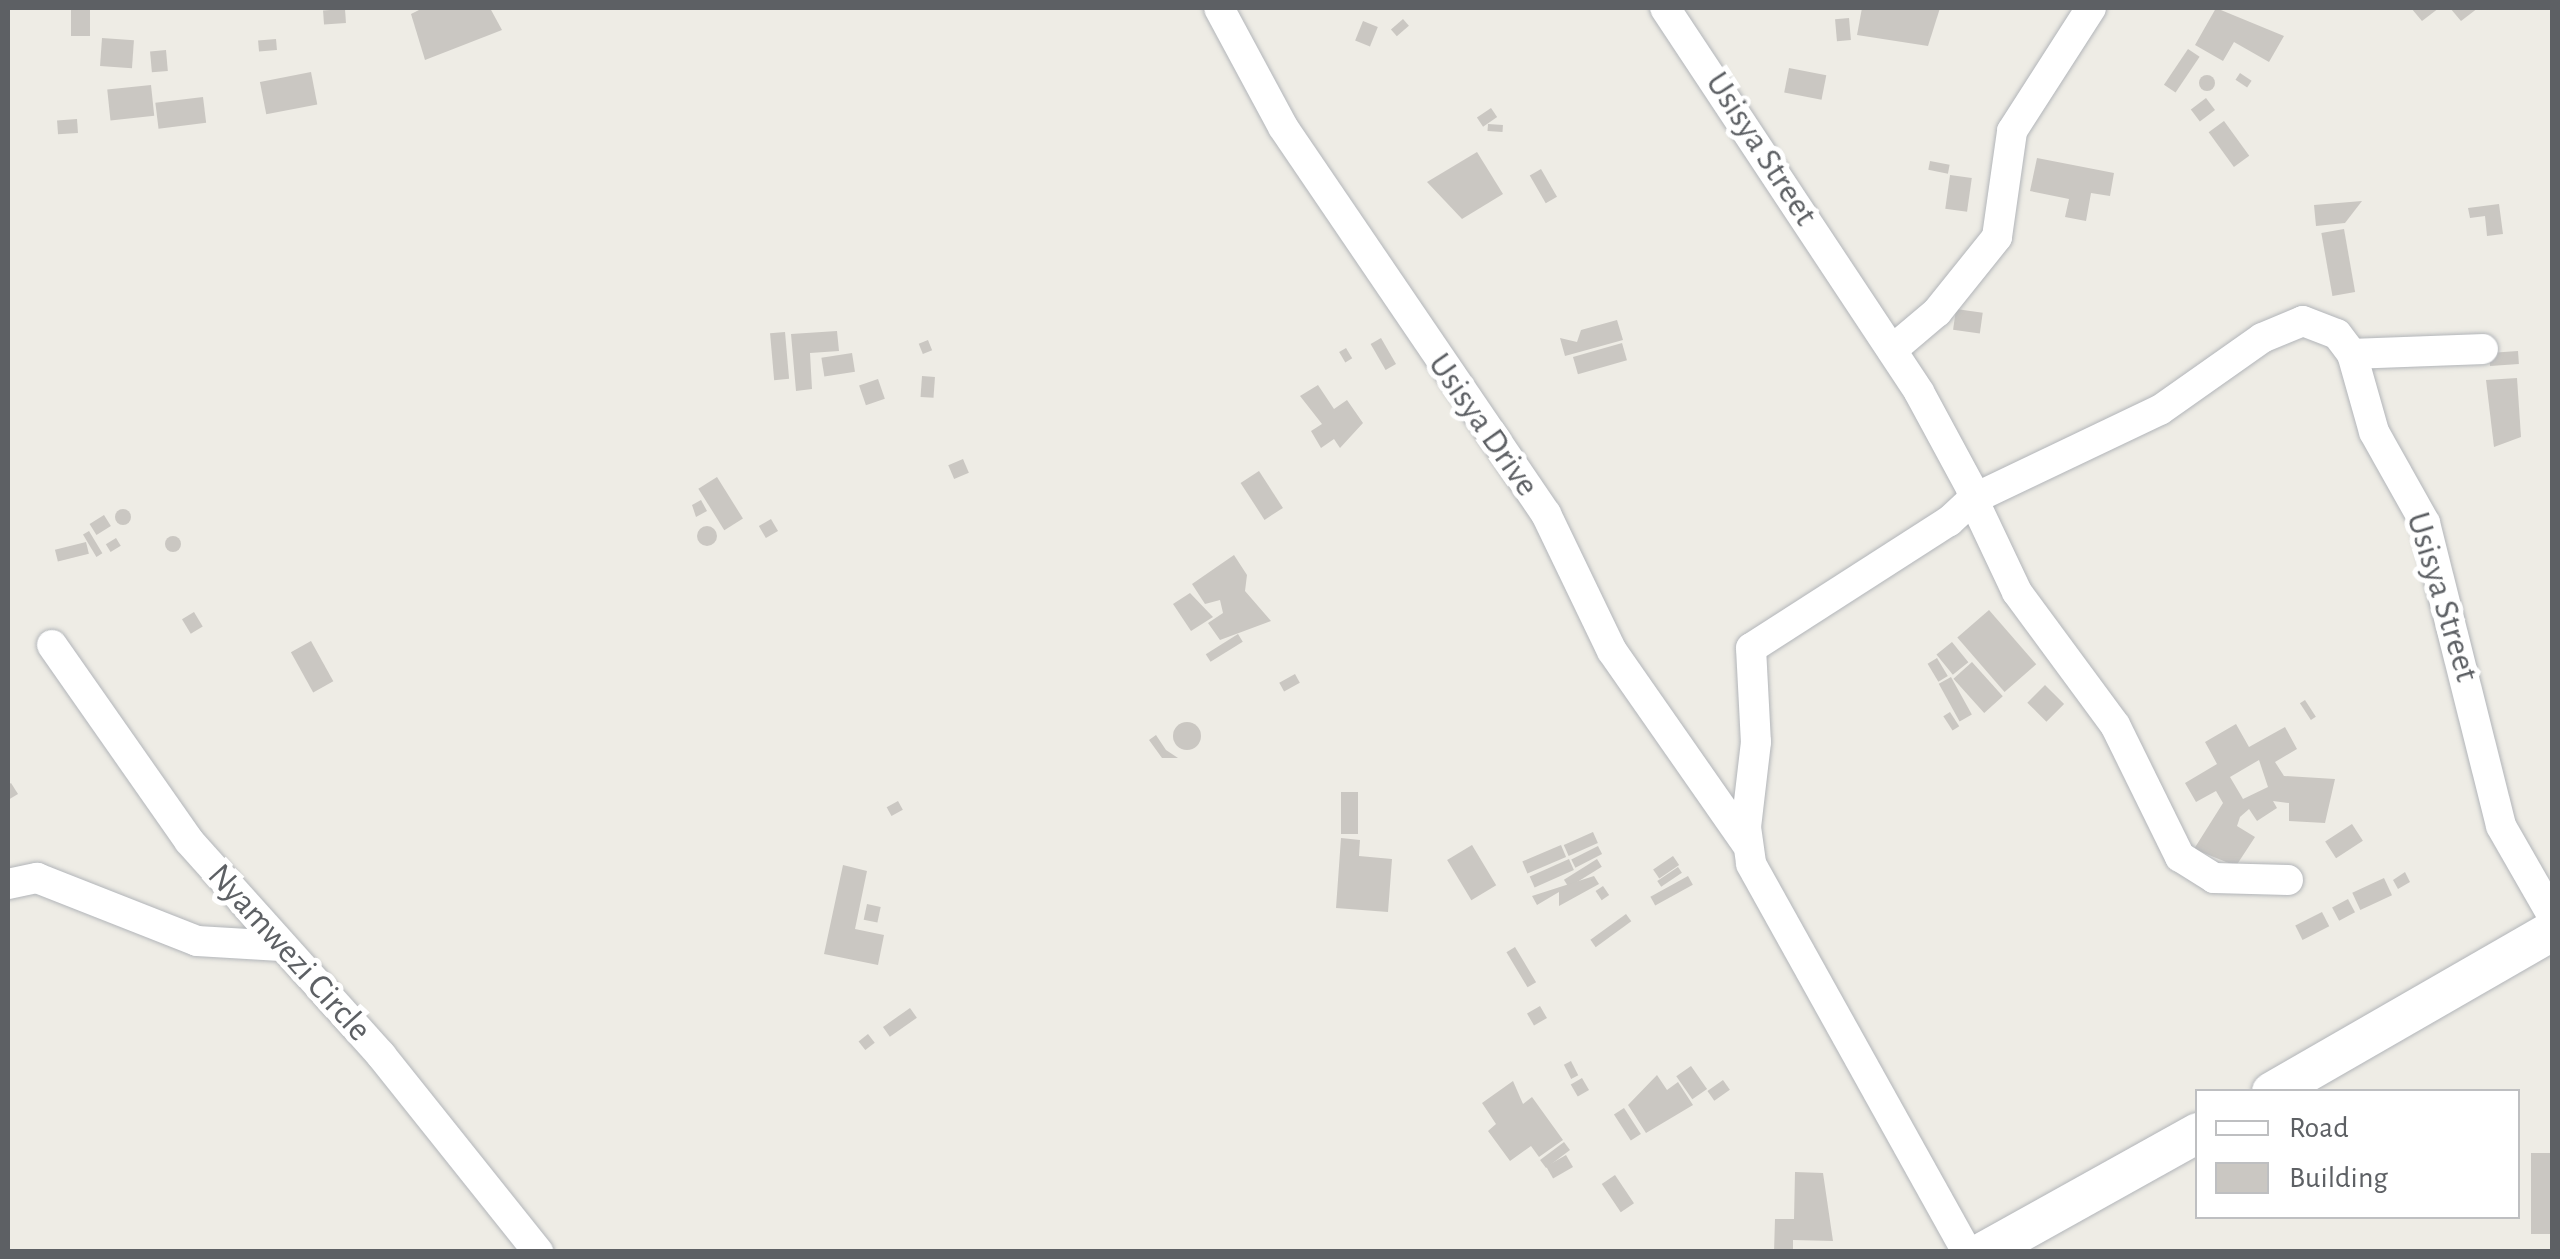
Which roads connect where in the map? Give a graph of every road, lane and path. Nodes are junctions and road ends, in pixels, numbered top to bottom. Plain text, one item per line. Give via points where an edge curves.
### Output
1 (1219, 8) edge
2 (1664, 8) edge
3 (2091, 8) edge
4 (2482, 348) dead end
5 (1892, 350) junction
6 (2352, 354) junction
7 (1973, 500) junction
8 (52, 644) dead end
9 (1746, 843) junction
10 (2288, 880) dead end
11 (8, 884) edge
12 (2552, 915) edge
13 (2552, 931) edge
14 (282, 946) junction
15 (2277, 1089) edge
16 (2195, 1135) edge
17 (538, 1252) edge
18 (1968, 1252) edge
19 (1984, 1252) edge

1 - 9 street, Usisya Drive via 1284,127 1546,514 1612,651
2 - 5 street, Usisya Street
3 - 5 street via 2012,131 1998,237 1937,312
4 - 6 street
5 - 7 street, Usisya Street
6 - 7 street via 2319,322 2285,326 2160,410
6 - 12 street, Usisya Street via 2374,432 2433,545 2501,826
7 - 9 street via 1750,648 1756,742
7 - 10 street, Usisya Street via 2017,592 2115,725 2180,858 2214,878
8 - 14 street, Nyamwezi Circle via 132,767
9 - 18 street
11 - 14 street via 37,878 197,942
13 - 15 main road
14 - 17 street, Nyamwezi Circle
16 - 19 main road

